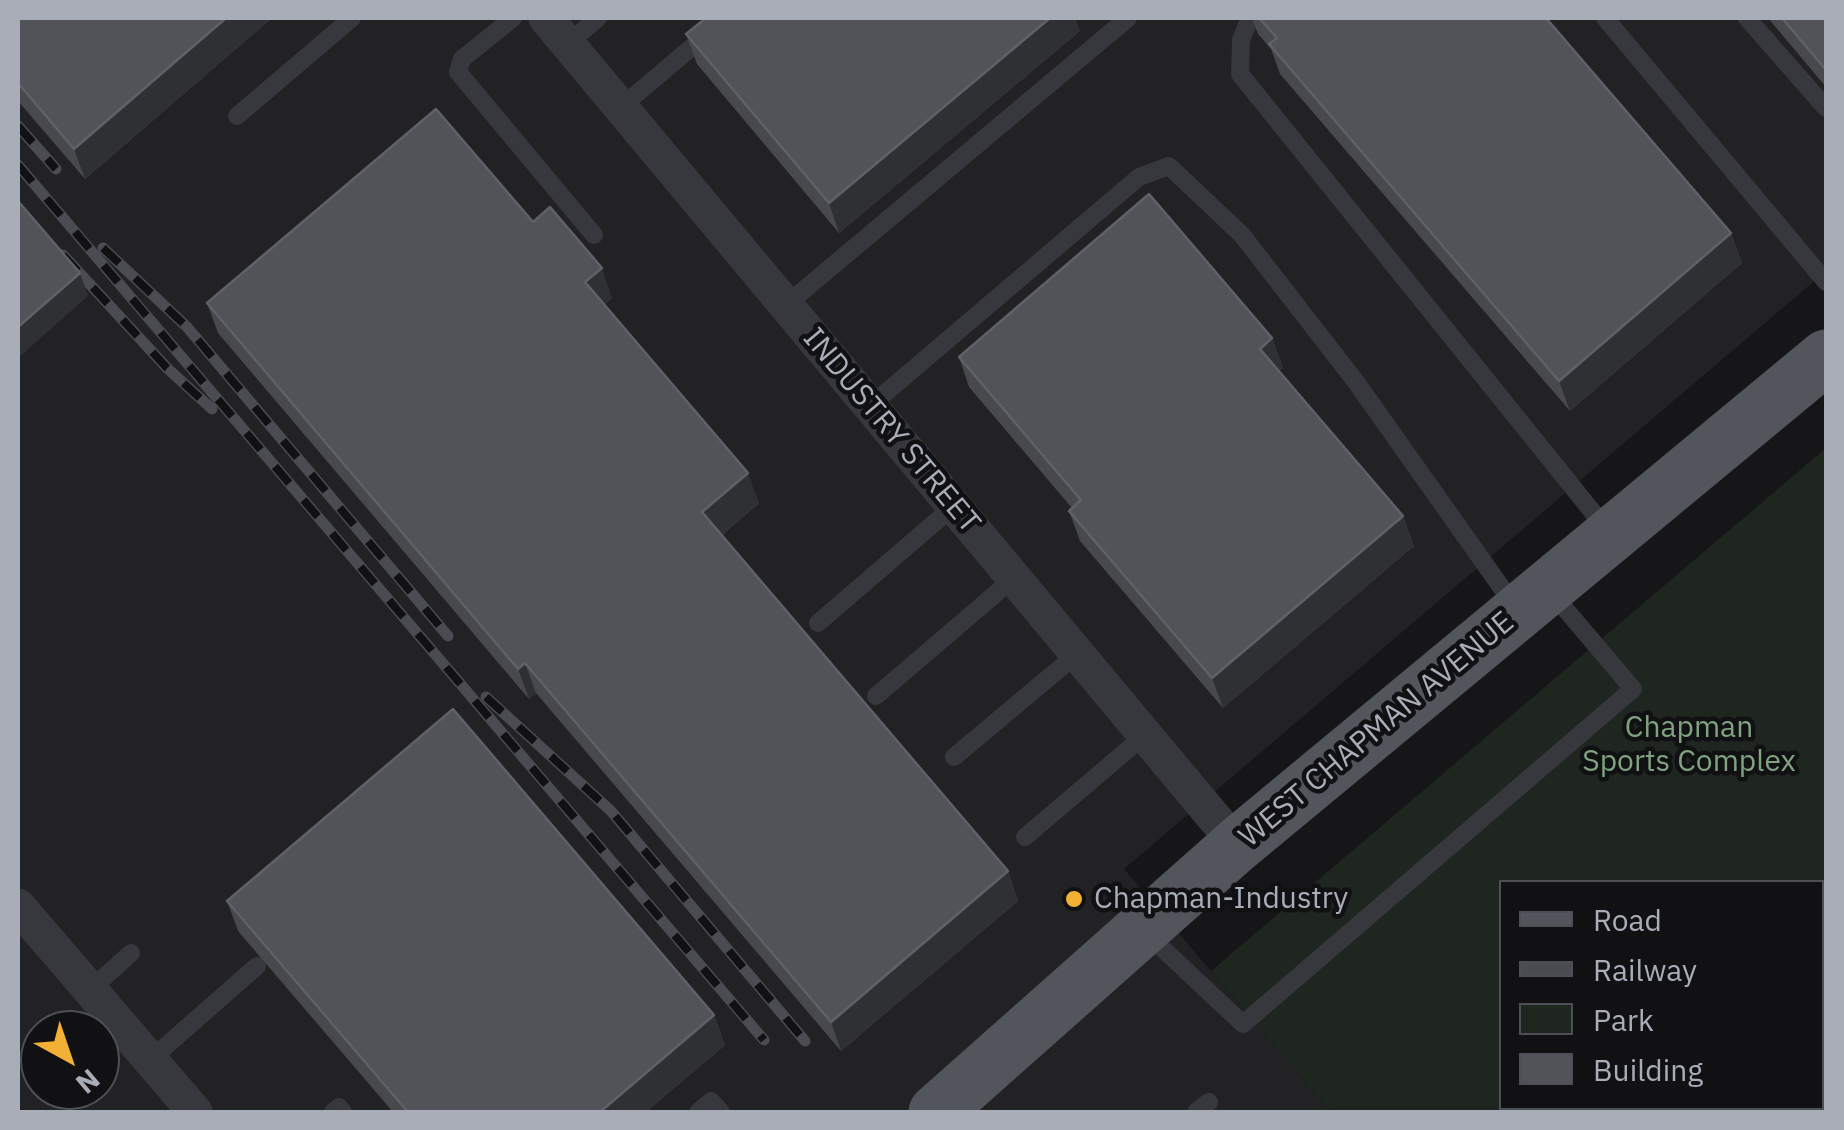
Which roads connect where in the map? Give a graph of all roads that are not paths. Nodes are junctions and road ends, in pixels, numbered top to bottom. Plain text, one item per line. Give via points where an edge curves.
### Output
1 (352, 18) edge
2 (514, 18) edge
3 (598, 18) edge
4 (720, 18) edge
5 (1128, 18) edge
6 (1250, 18) edge
7 (1606, 18) edge
8 (1747, 18) edge
9 (557, 30) edge
10 (621, 107) junction
11 (1826, 108) edge
12 (237, 116) dead end
13 (594, 235) dead end
14 (1826, 282) edge
15 (786, 305) junction
16 (1826, 356) edge
17 (870, 406) junction
18 (954, 506) junction
19 (1612, 536) junction
20 (1014, 578) junction
21 (1534, 601) junction
22 (818, 623) dead end
23 (1077, 654) junction
24 (876, 696) dead end
25 (1145, 735) junction
26 (954, 757) dead end
27 (1025, 838) dead end
28 (1237, 845) junction
29 (18, 906) edge
30 (1142, 930) junction
31 (131, 954) dead end
32 (258, 966) edge
33 (90, 990) junction
34 (150, 1060) junction
35 (195, 1112) edge
36 (333, 1112) edge
37 (344, 1112) edge
38 (698, 1112) edge
39 (721, 1112) edge
40 (936, 1112) edge

1 - 12 lane
2 - 13 lane via 462,59 458,72
3 - 9 lane
4 - 10 lane
5 - 15 lane
6 - 19 lane via 1240,74
7 - 14 lane
8 - 11 lane
9 - 10 street, INDUSTRY STREET
10 - 15 street, INDUSTRY STREET
15 - 17 street, INDUSTRY STREET
16 - 19 main road, WEST CHAPMAN AVENUE
17 - 18 street, INDUSTRY STREET
17 - 21 lane via 1138,177 1170,166 1242,235
18 - 20 street, INDUSTRY STREET
18 - 22 lane
19 - 21 main road, WEST CHAPMAN AVENUE
20 - 23 street, INDUSTRY STREET
20 - 24 lane
21 - 28 main road, WEST CHAPMAN AVENUE
21 - 30 lane via 1633,689 1242,1024
23 - 25 street, INDUSTRY STREET
23 - 26 lane
25 - 27 lane
25 - 28 street, INDUSTRY STREET
28 - 30 main road, WEST CHAPMAN AVENUE
29 - 33 street
30 - 40 main road, WEST CHAPMAN AVENUE
31 - 33 lane
32 - 34 lane
33 - 34 street
34 - 35 street
36 - 37 lane
38 - 39 lane via 711,1102

